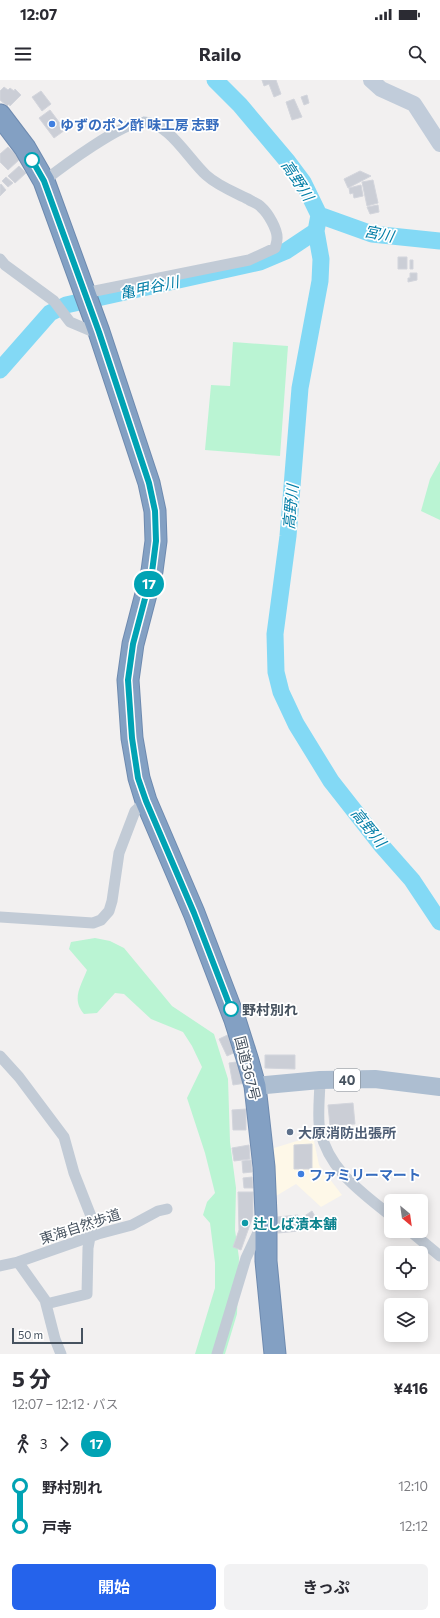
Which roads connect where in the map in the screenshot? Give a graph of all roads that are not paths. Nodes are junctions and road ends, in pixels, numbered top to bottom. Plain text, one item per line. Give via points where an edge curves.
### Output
1 (371, 80) edge
2 (0, 117) edge
3 (440, 144) edge
4 (44, 181) junction
5 (0, 259) edge
6 (87, 299) junction
7 (99, 332) junction
8 (146, 801) junction
9 (0, 918) edge
10 (0, 1056) edge
11 (320, 1080) junction
12 (255, 1086) junction
13 (440, 1087) edge
14 (167, 1209) dead end
15 (384, 1210) edge
16 (94, 1236) junction
17 (418, 1238) edge
18 (440, 1256) edge
19 (256, 1259) junction
20 (18, 1262) junction
21 (0, 1266) edge
22 (46, 1304) junction
23 (61, 1354) edge
24 (217, 1354) edge
25 (274, 1354) edge

1 - 3 street via 381,89 414,104
2 - 4 highway, 国道367号 via 25,148
4 - 6 highway, 国道367号
4 - 6 street via 70,161 123,128 133,123 148,122 167,133 216,183 261,206 272,220 278,238 275,248 249,260
5 - 7 street via 59,308 70,322
6 - 7 highway, 国道367号
7 - 8 highway, 国道367号 via 149,483 155,511 156,541 152,572 133,644 128,680 132,738 138,778
8 - 9 street via 135,811 129,825 119,853 112,902 109,911 101,920 93,923
8 - 12 highway, 国道367号 via 194,913 232,1013
10 - 16 street via 47,1112 64,1137
11 - 12 main road, 40
11 - 13 main road, 40 via 375,1079
11 - 15 street via 320,1129 332,1161 344,1176
12 - 19 highway, 国道367号 via 264,1167 266,1215
14 - 16 street, 東海自然歩道 via 132,1225
16 - 20 street, 東海自然歩道
16 - 22 street via 88,1248 87,1294
17 - 18 street
19 - 24 street
19 - 25 highway, 国道367号
20 - 21 street, 東海自然歩道
20 - 22 street via 42,1294
22 - 23 street

